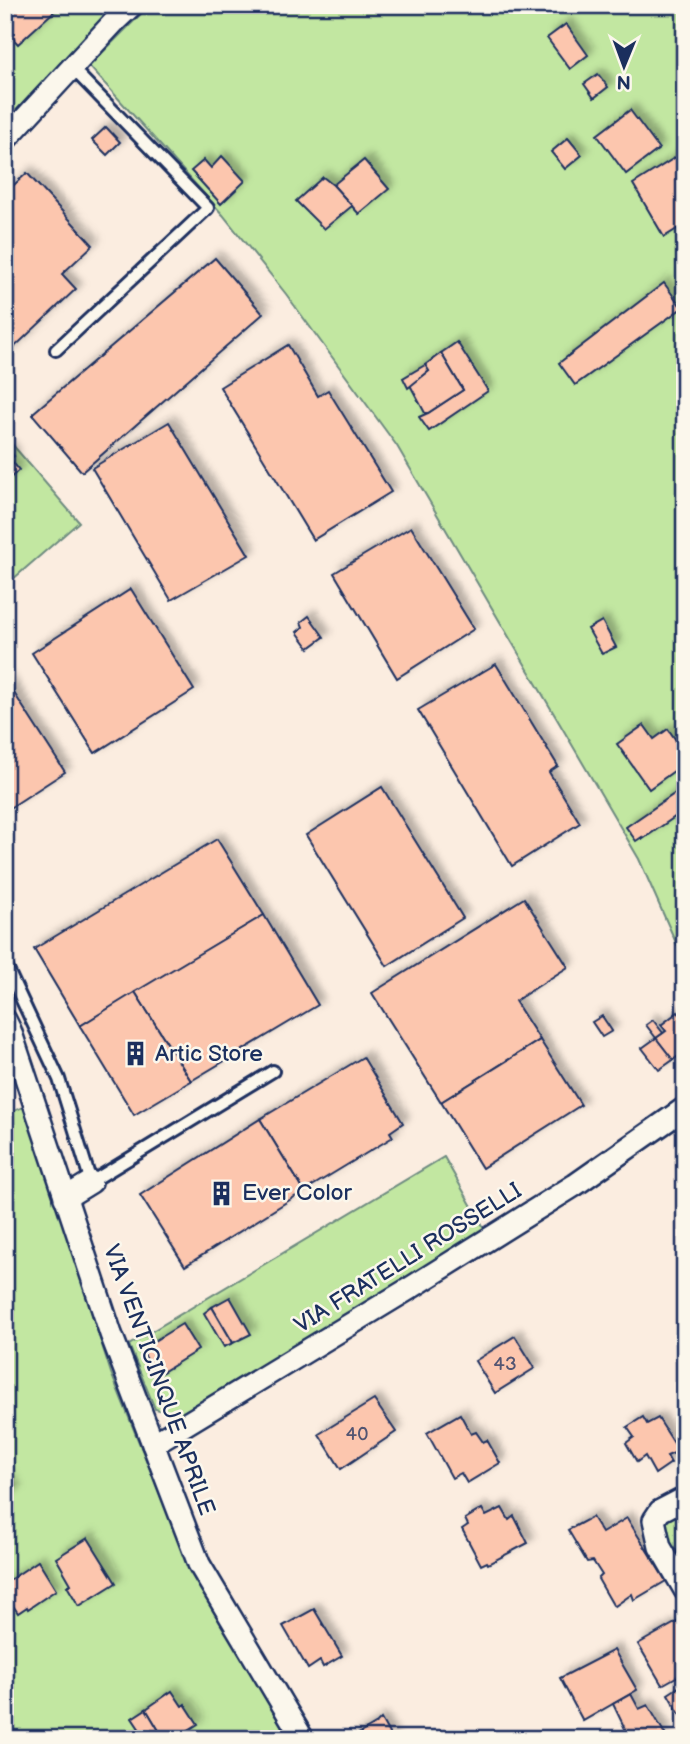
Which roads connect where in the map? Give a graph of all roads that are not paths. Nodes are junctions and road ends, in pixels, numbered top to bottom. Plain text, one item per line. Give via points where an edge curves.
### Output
1 (132, 5) edge
2 (72, 68) junction
3 (5, 140) edge
4 (56, 350) dead end
5 (5, 964) edge
6 (5, 1020) edge
7 (273, 1071) dead end
8 (685, 1108) edge
9 (91, 1182) junction
10 (65, 1198) junction
11 (153, 1444) junction
12 (685, 1498) edge
13 (685, 1590) edge
14 (303, 1739) edge

1 - 2 street
2 - 3 street
2 - 4 lane via 208,208
5 - 9 lane via 59,1079
6 - 10 street, VIA VENTICINQUE APRILE
7 - 9 lane
8 - 11 street, VIA FRATELLI ROSSELLI via 575,1185
9 - 10 street
10 - 11 street, VIA VENTICINQUE APRILE
11 - 14 street, VIA VENTICINQUE APRILE via 199,1564
12 - 13 street via 660,1511 654,1520 660,1547

